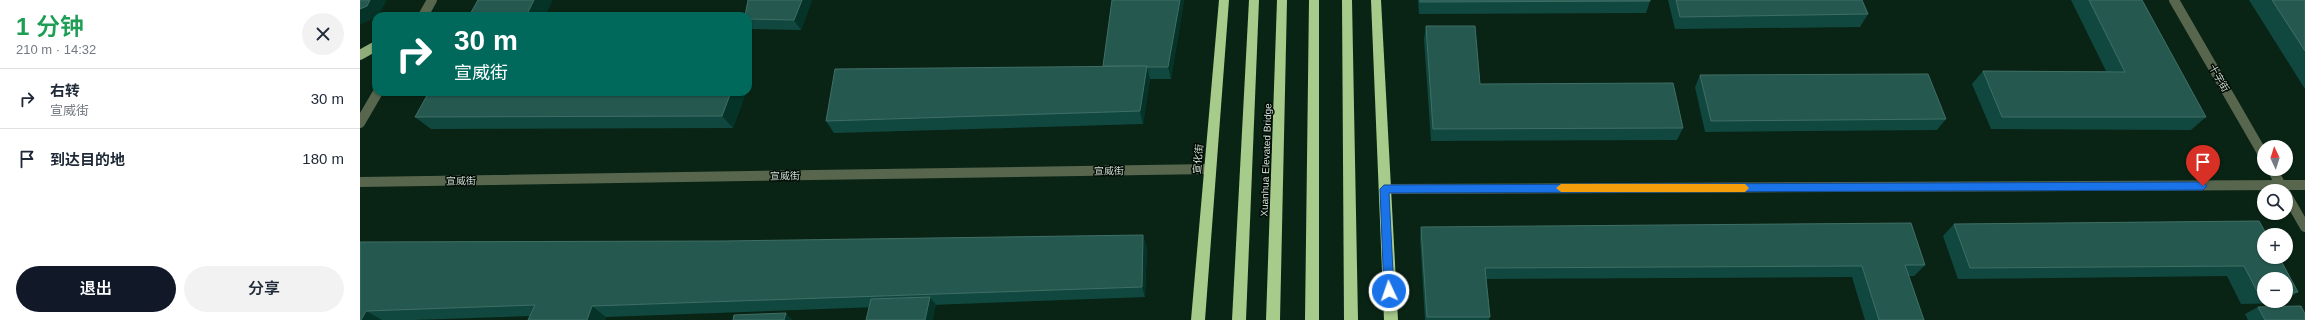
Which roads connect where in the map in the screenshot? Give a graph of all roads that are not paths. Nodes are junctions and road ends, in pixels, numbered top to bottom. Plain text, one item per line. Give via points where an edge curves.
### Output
1 (432, 0) edge
2 (1224, 0) edge
3 (1254, 0) edge
4 (1282, 0) edge
5 (1314, 0) edge
6 (1347, 0) edge
7 (1376, 0) edge
8 (2174, 0) edge
9 (425, 12) edge
10 (372, 48) edge
11 (360, 55) edge
12 (376, 96) edge
13 (360, 123) edge
14 (2257, 144) edge
15 (1210, 169) junction
16 (360, 182) edge
17 (2305, 185) edge
18 (2293, 188) edge
19 (1384, 189) junction
20 (2257, 190) edge
21 (2293, 206) edge
22 (2305, 227) edge
23 (1198, 320) edge
24 (1239, 320) edge
25 (1273, 320) edge
26 (1312, 320) edge
27 (1351, 320) edge
28 (1391, 320) edge

1 - 9 street
2 - 15 highway, 宣化街
3 - 24 highway
4 - 25 highway, Xuanhua Elevated Bridge
5 - 26 highway
6 - 27 highway
7 - 19 highway
8 - 14 street, 十字街
10 - 11 main road
12 - 13 street
15 - 16 street, 宣威街
15 - 23 highway, 宣化街
17 - 18 street
19 - 20 street
19 - 28 highway
21 - 22 street

